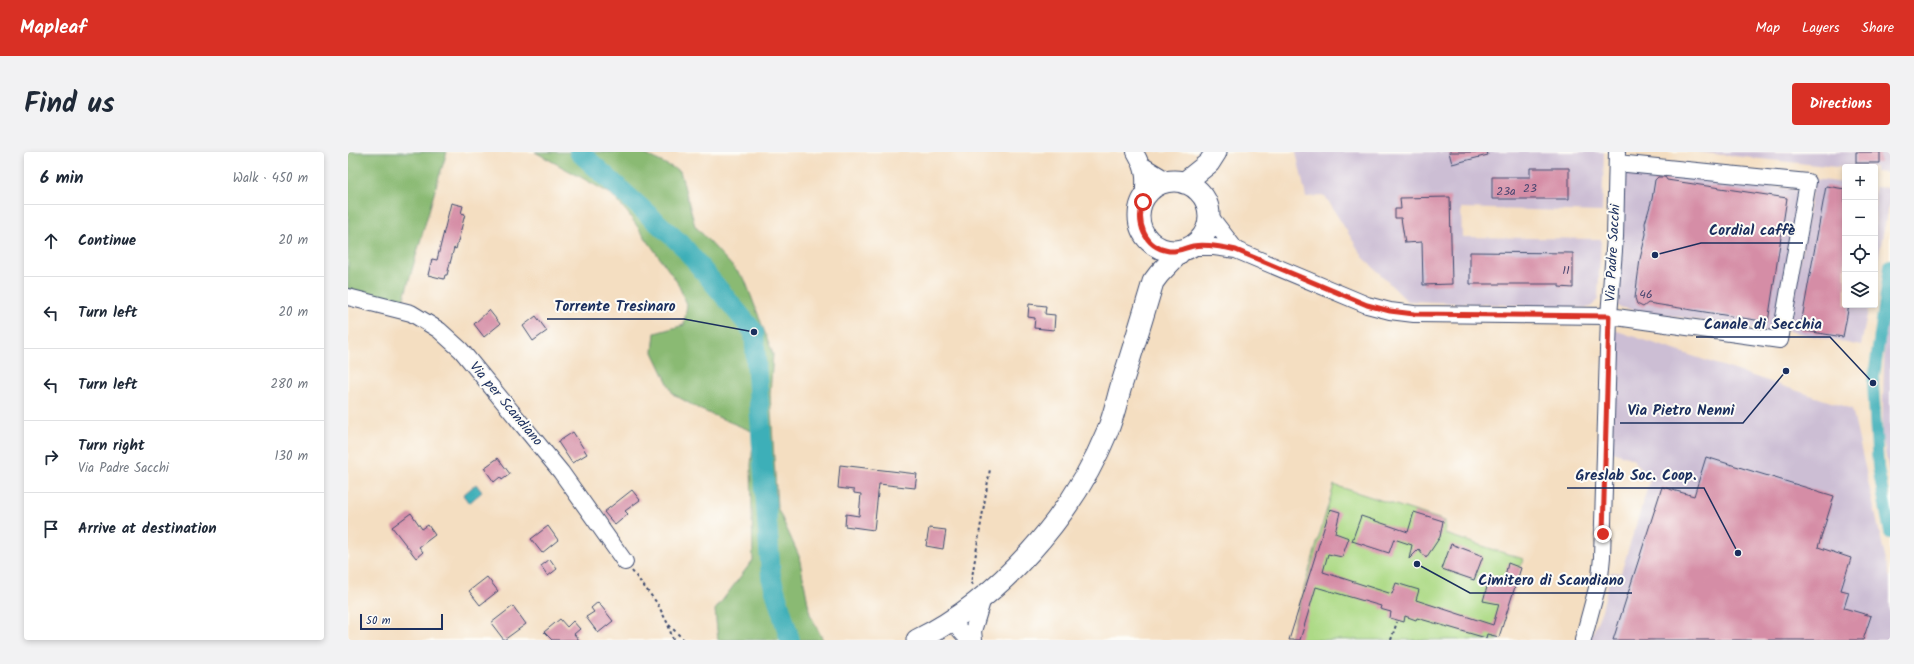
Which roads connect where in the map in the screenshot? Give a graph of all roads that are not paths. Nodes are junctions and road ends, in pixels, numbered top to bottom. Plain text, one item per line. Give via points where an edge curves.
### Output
1 (1213, 157) edge
2 (1617, 157) edge
3 (1139, 158) edge
4 (1177, 182) junction
5 (1143, 202) junction
6 (1208, 210) junction
7 (1151, 242) junction
8 (1187, 248) junction
9 (1236, 250) junction
10 (1153, 282) junction
11 (348, 297) edge
12 (1609, 316) junction
13 (624, 562) road end
14 (984, 595) junction
15 (945, 624) junction
16 (917, 640) edge
17 (969, 640) edge
18 (974, 640) edge
19 (1583, 640) edge

1 - 4 main road
1 - 6 main road via 1207,184
2 - 12 street, Via Padre Sacchi via 1615,237
2 - 12 street via 1808,182 1780,340
3 - 4 street
3 - 5 street via 1146,178
4 - 5 main road via 1154,188
4 - 6 main road via 1200,193
5 - 7 main road via 1140,214 1141,228
6 - 8 main road via 1205,233
6 - 9 street
7 - 8 main road via 1162,249
7 - 10 main road
8 - 9 street via 1214,246
8 - 10 main road
9 - 12 street via 1367,305 1390,311 1414,314
10 - 14 main road via 1107,432 1086,475 1045,536 1003,581
11 - 13 street, Via per Scandiano via 410,313 438,330 461,350 561,472
12 - 19 street, Via Padre Sacchi via 1602,557 1600,577
14 - 15 main road
14 - 18 street via 973,631
15 - 16 main road
15 - 17 street via 956,626

